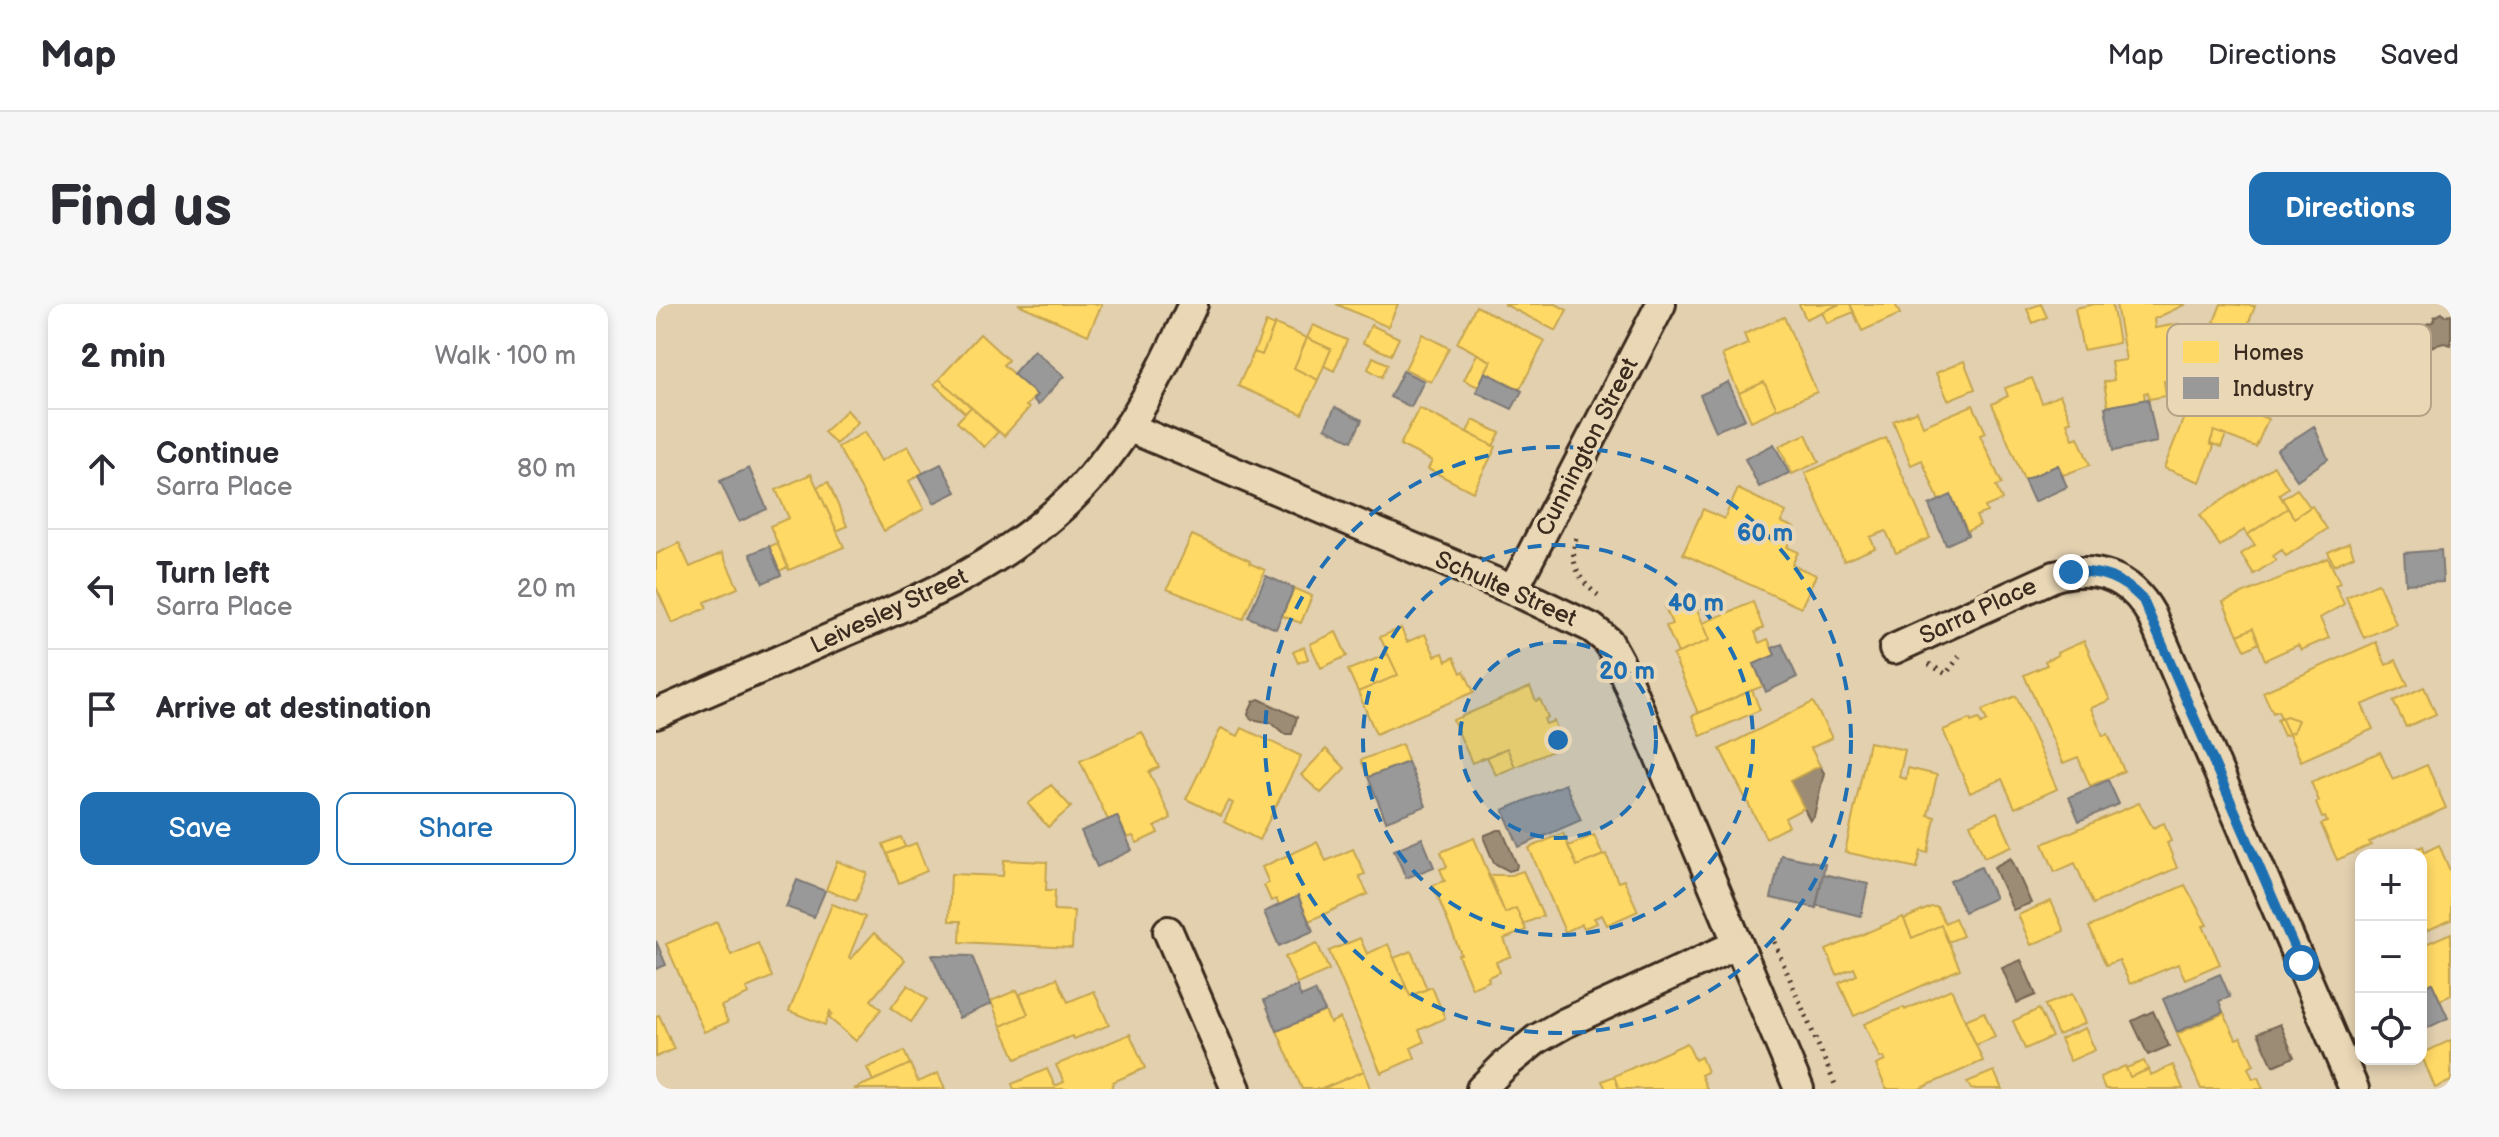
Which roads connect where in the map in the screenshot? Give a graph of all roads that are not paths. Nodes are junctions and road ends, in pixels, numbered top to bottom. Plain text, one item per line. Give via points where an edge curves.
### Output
1 (1193, 304) edge
2 (1661, 304) edge
3 (1128, 427) junction
4 (1513, 590) junction
5 (1897, 648) road end
6 (656, 714) edge
7 (1168, 931) dead end
8 (1736, 945) junction
9 (1236, 1089) edge
10 (1481, 1089) edge
11 (1799, 1089) edge
12 (2354, 1089) edge

1 - 3 street, Leivesley Street
2 - 4 street, Cunnington Street
3 - 4 street, Schulte Street
3 - 6 street, Leivesley Street via 1055,514 974,572
4 - 8 street, Schulte Street via 1574,617 1608,641
5 - 12 street, Sarra Place via 2055,576 2118,567 2151,614
7 - 9 street
8 - 10 street via 1565,1023 1537,1039
8 - 11 street, Schulte Street

